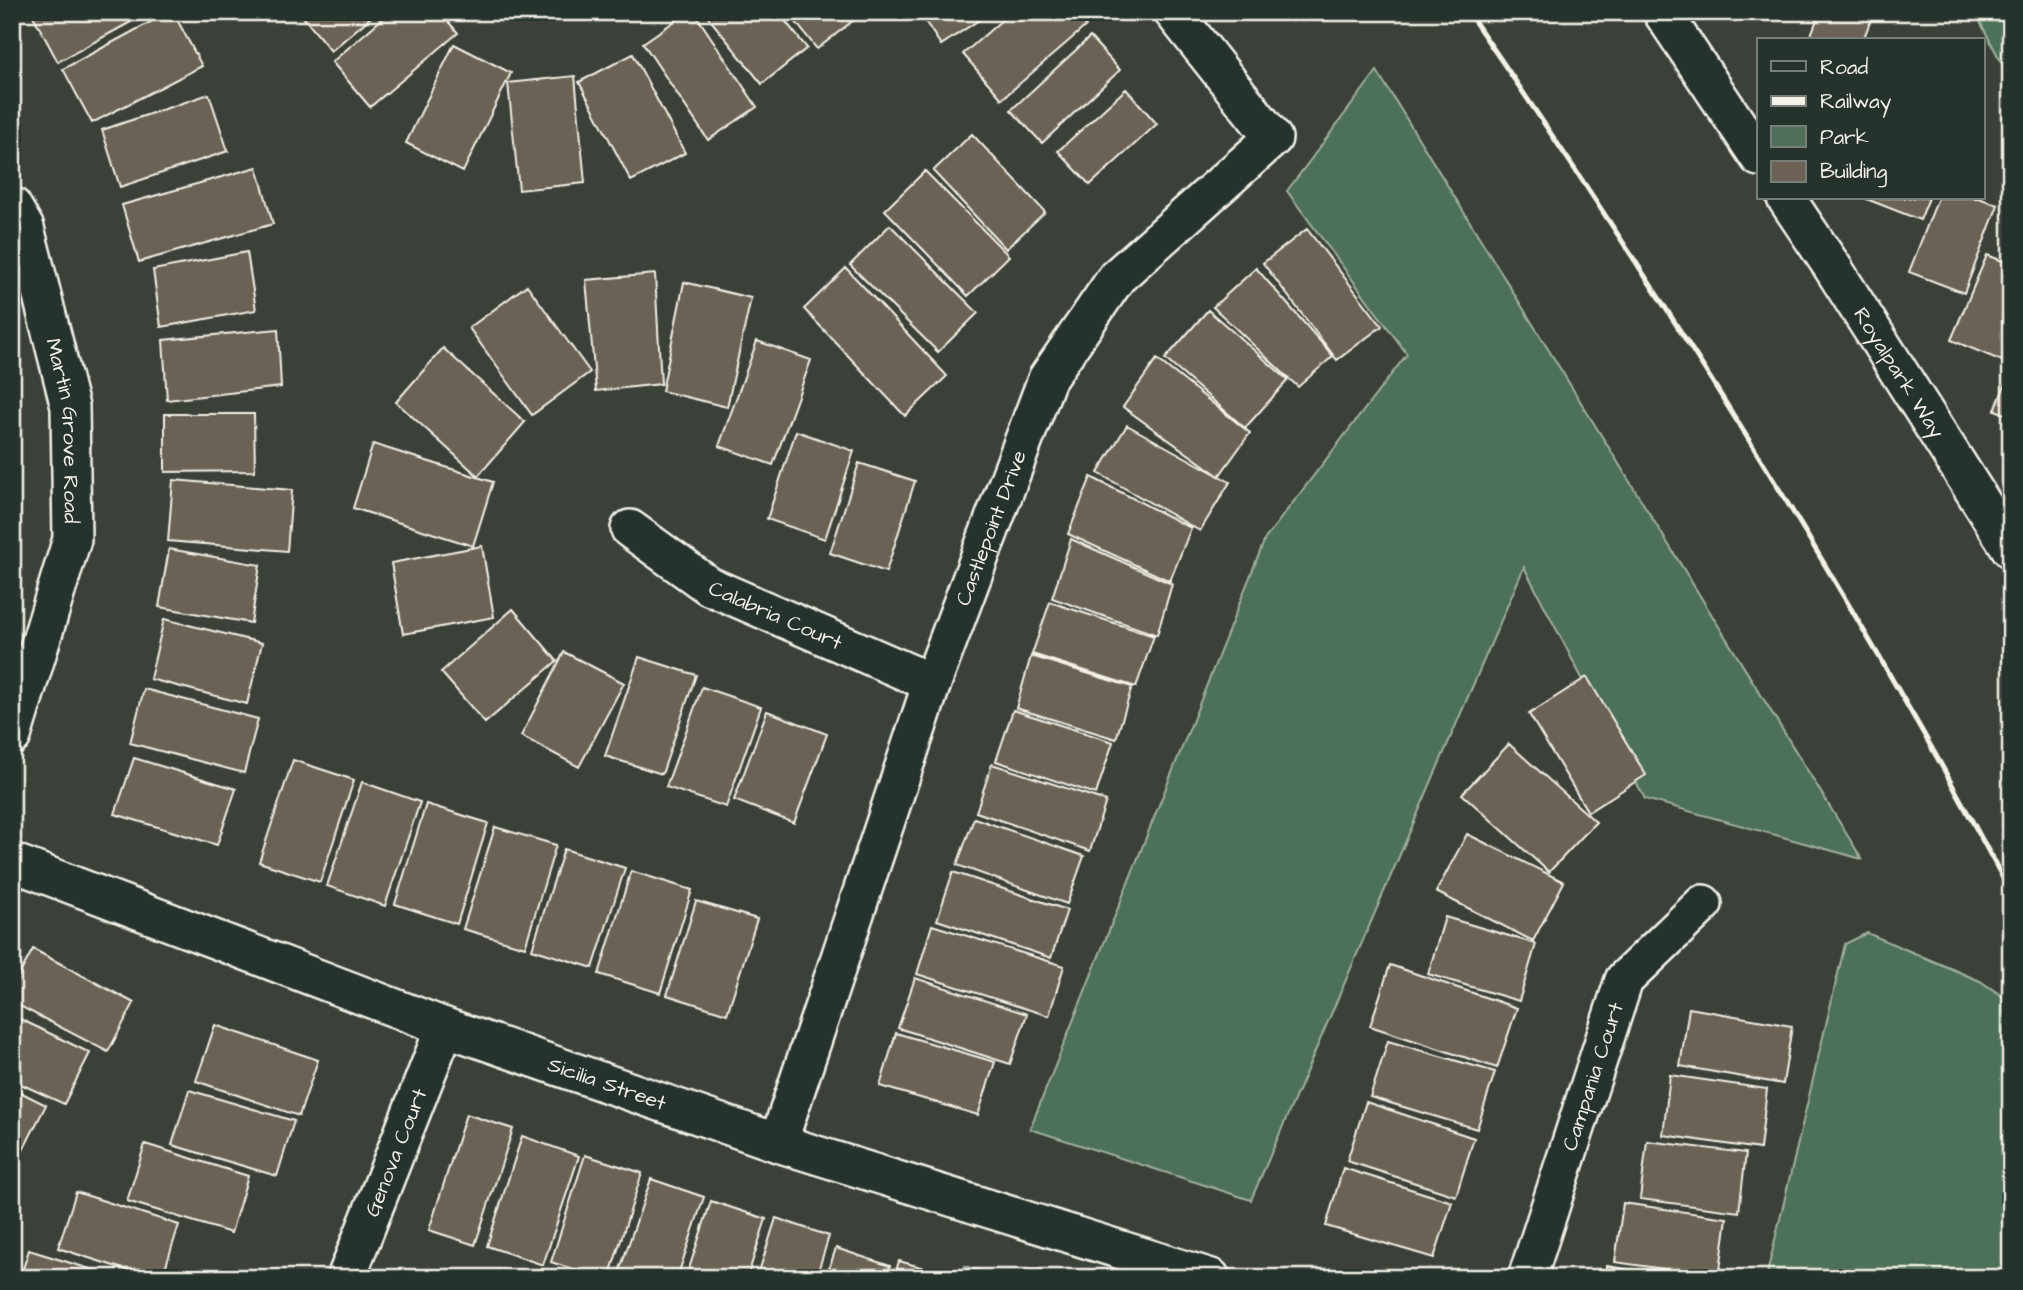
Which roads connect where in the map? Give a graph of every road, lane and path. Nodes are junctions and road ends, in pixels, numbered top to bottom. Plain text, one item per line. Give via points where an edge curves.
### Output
1 (1173, 12) edge
2 (1662, 12) edge
3 (1757, 154) edge
4 (1787, 200) edge
5 (12, 206) edge
6 (630, 529) dead end
7 (2011, 549) edge
8 (932, 684) junction
9 (12, 736) edge
10 (12, 862) edge
11 (1703, 904) dead end
12 (446, 1027) junction
13 (778, 1143) junction
14 (346, 1278) edge
15 (1211, 1278) edge
16 (1527, 1278) edge

1 - 8 street, Castlepoint Drive via 1273,138 1117,277 1047,379
2 - 3 street
4 - 7 street, Royalpark Way
5 - 9 street, Martin Grove Road via 25,228 71,407 72,539
6 - 8 street, Calabria Court via 709,586
8 - 13 street, Castlepoint Drive
10 - 12 street, Sicilia Street
11 - 16 street, Campania Court via 1624,980
12 - 13 street, Sicilia Street
12 - 14 street, Genova Court
13 - 15 street, Sicilia Street

